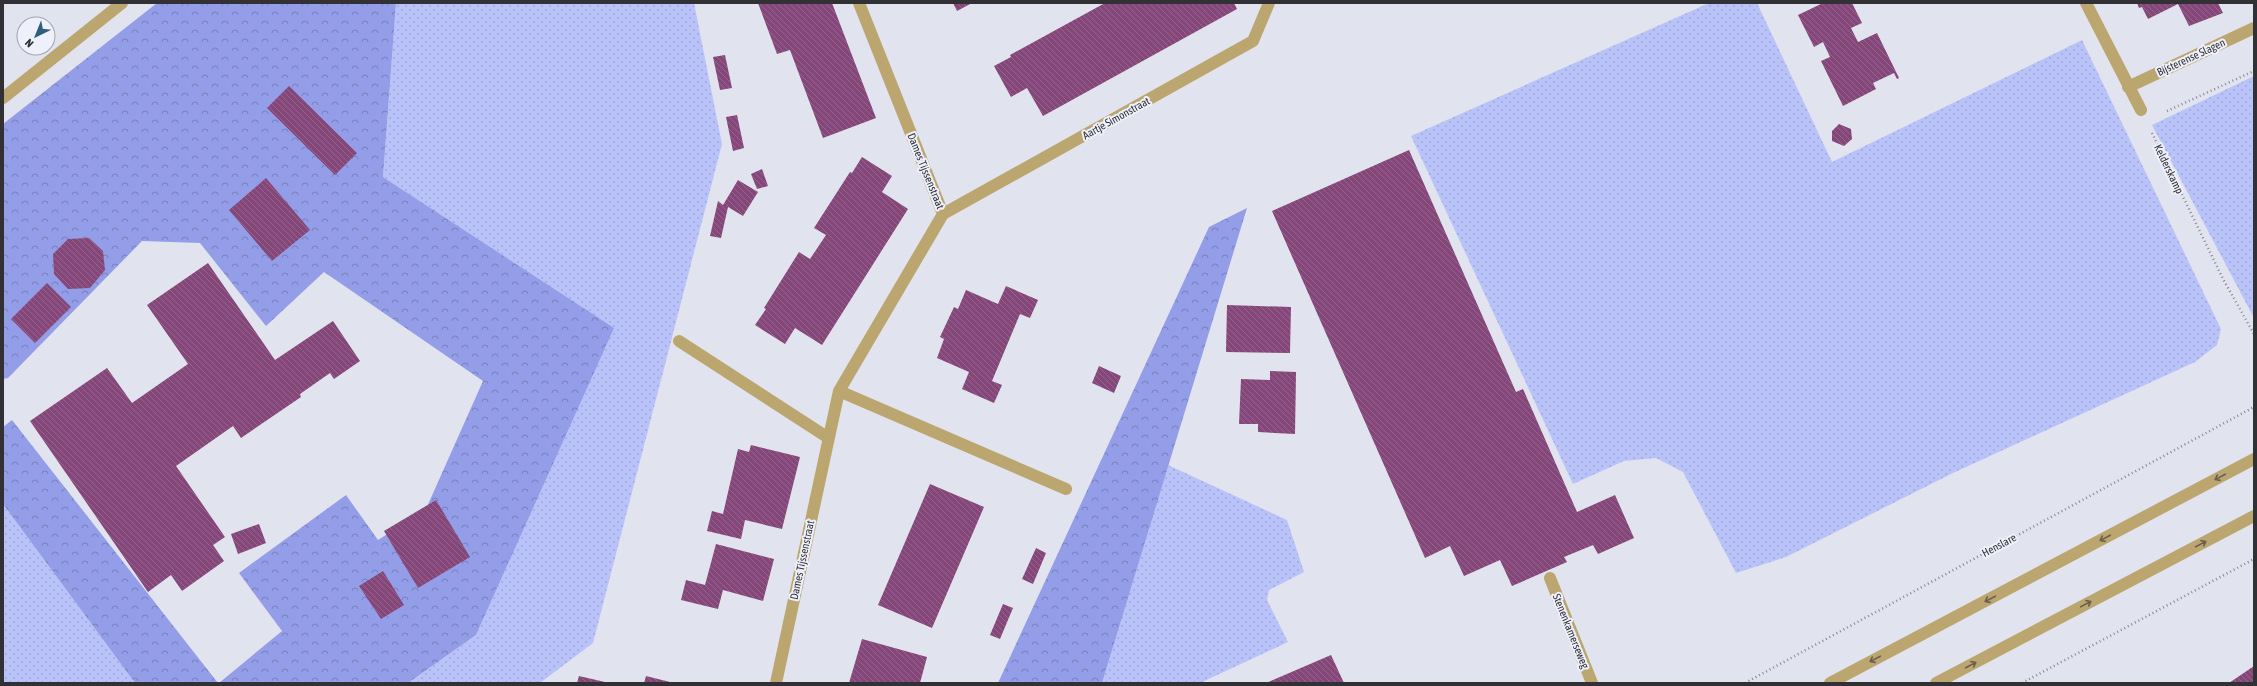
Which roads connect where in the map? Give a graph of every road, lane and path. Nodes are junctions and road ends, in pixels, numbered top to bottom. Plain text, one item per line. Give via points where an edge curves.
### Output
1 (859, 3) edge
2 (1269, 3) edge
3 (2086, 3) edge
4 (115, 5) edge
5 (2254, 28) edge
6 (2254, 72) edge
7 (2128, 86) junction
8 (3, 98) edge
9 (2143, 116) junction
10 (943, 214) junction
11 (2254, 334) edge
12 (679, 341) dead end
13 (839, 391) junction
14 (2254, 407) edge
15 (827, 437) junction
16 (2254, 459) edge
17 (1066, 489) dead end
18 (2254, 516) edge
19 (2254, 559) edge
20 (1550, 578) dead end
21 (776, 683) edge
22 (1592, 683) edge
23 (1745, 683) edge
24 (1830, 683) edge
25 (1936, 683) edge
26 (2022, 683) edge

1 - 10 street, Dames Tijssenstraat
2 - 10 street, Aartje Simonstraat via 1253,41
3 - 7 street
4 - 8 street
5 - 7 street, Bijsterense Slagen
6 - 9 path
7 - 9 street
9 - 11 path, Kelderskamp via 2223,279
10 - 13 street, Dames Tijssenstraat
12 - 15 street
13 - 15 street, Dames Tijssenstraat
13 - 17 street
14 - 23 path, Henslare
15 - 21 street, Dames Tijssenstraat
16 -> 24 street
25 -> 18 street
19 - 26 path
20 - 22 street, Stenenkamerseweg

